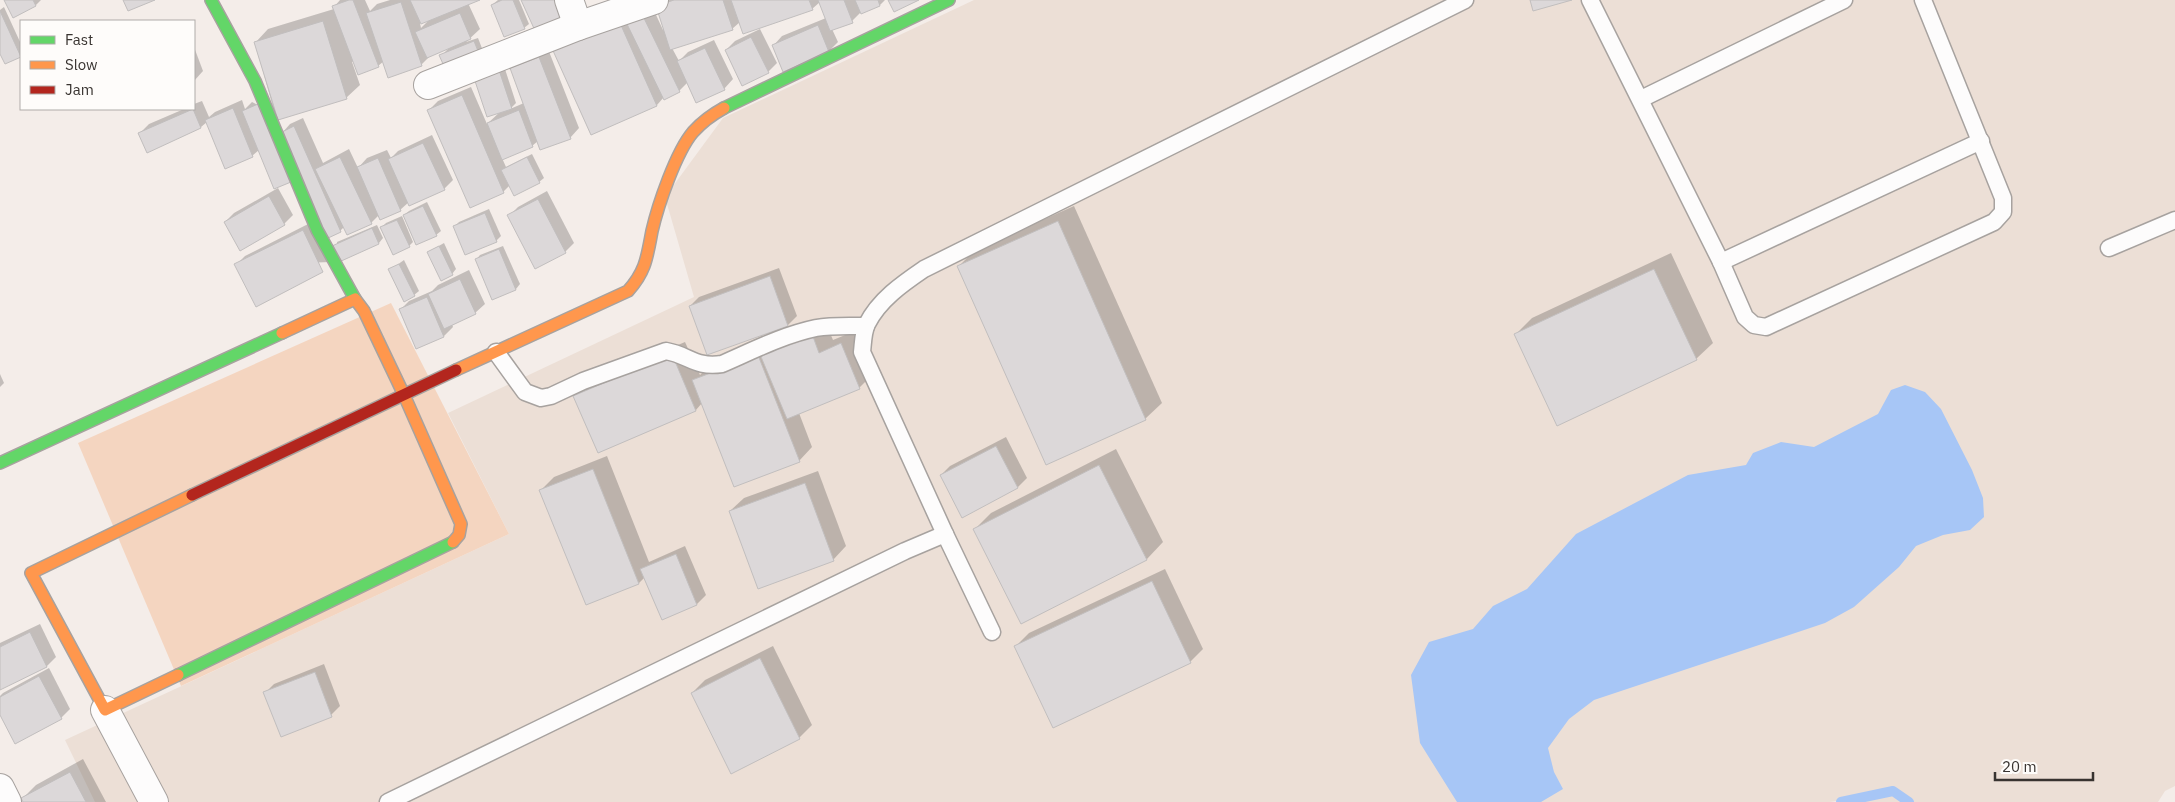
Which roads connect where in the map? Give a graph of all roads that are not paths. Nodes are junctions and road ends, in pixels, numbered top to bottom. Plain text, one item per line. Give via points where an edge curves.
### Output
1 (211, 0) edge
2 (569, 0) edge
3 (654, 0) edge
4 (949, 0) edge
5 (1465, 0) edge
6 (1590, 0) edge
7 (1844, 0) edge
8 (1923, 0) edge
9 (578, 26) junction
10 (428, 85) dead end
11 (1641, 99) junction
12 (1981, 142) junction
13 (2175, 220) edge
14 (2109, 248) dead end
15 (1721, 262) junction
16 (355, 299) junction
17 (866, 326) junction
18 (496, 352) junction
19 (404, 395) junction
20 (0, 463) edge
21 (945, 534) junction
22 (992, 632) dead end
23 (105, 710) junction
24 (0, 788) edge
25 (7, 802) edge
26 (154, 802) edge
27 (388, 802) edge

1 - 16 street via 267,107 328,255
2 - 9 street
3 - 9 street
4 - 18 street via 717,112 692,133 677,163 655,220 647,262 640,279 628,291
5 - 17 lane via 924,269 898,287
6 - 11 lane
7 - 11 lane
8 - 12 lane
9 - 10 street
11 - 15 lane
12 - 15 lane
12 - 15 lane via 2004,206 1998,218 1766,328 1754,325 1745,317
13 - 14 lane
16 - 19 street via 364,311
16 - 20 street
17 - 18 lane via 806,330 710,366 666,351 541,398 525,392
17 - 21 lane via 862,352
18 - 19 street
19 - 23 street via 461,524 459,535 452,543
19 - 23 street via 31,573
21 - 22 lane
21 - 27 lane
23 - 26 street
24 - 25 street

